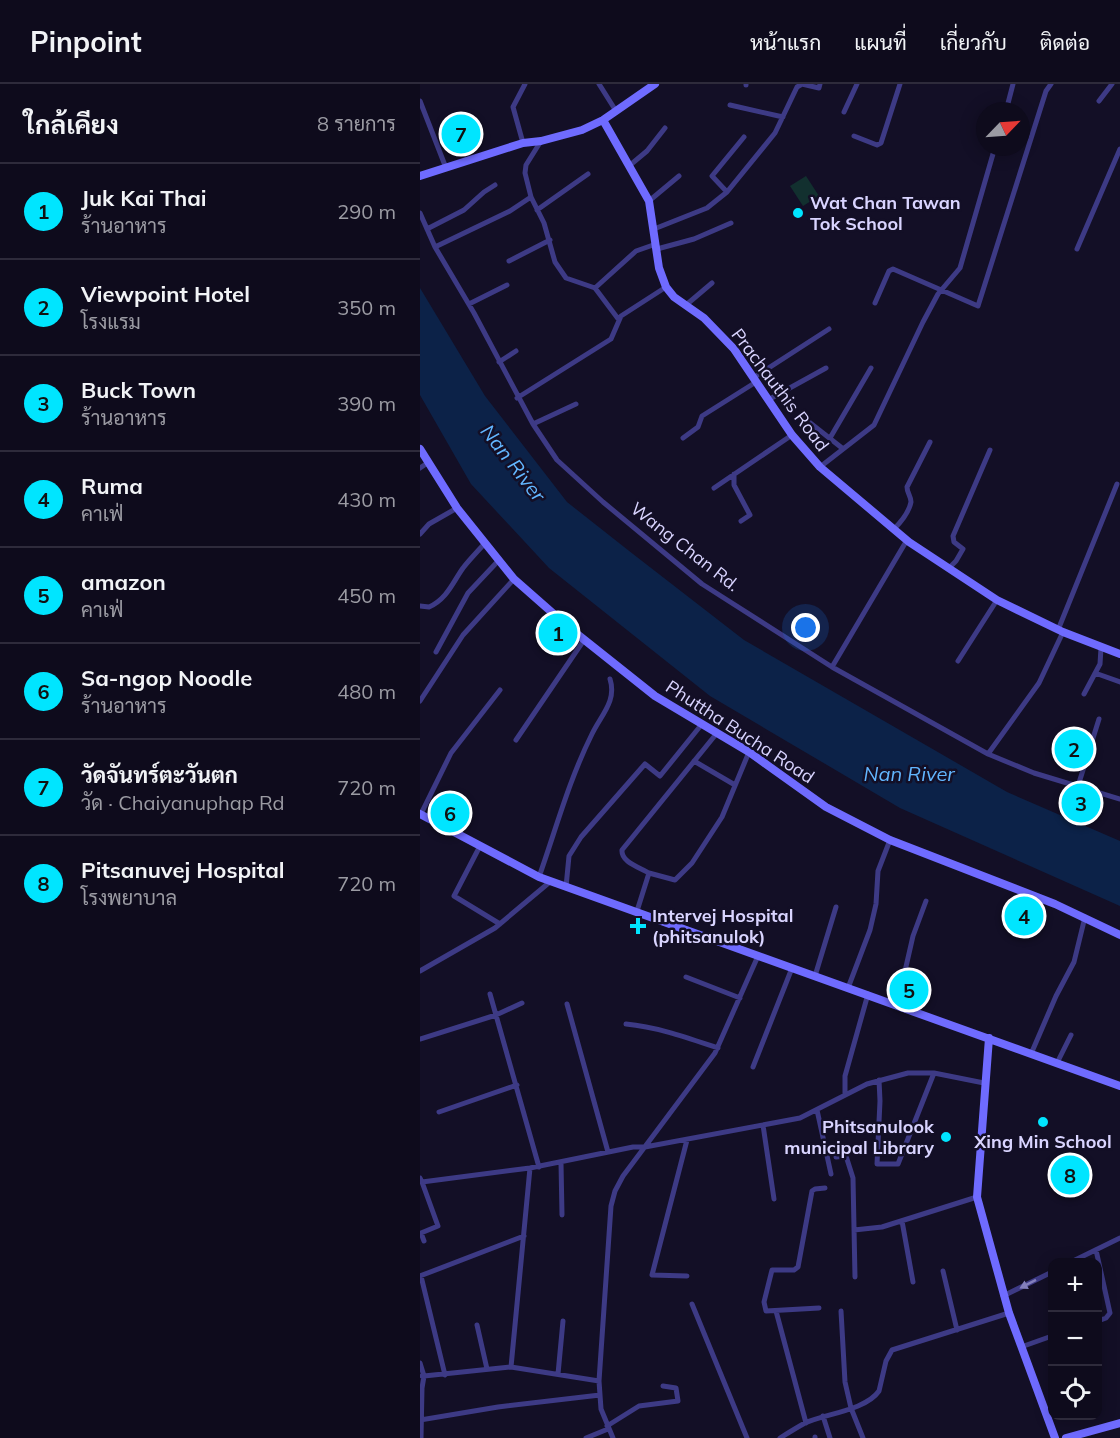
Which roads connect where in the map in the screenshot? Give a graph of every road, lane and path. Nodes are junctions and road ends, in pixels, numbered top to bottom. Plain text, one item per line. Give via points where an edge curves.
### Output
1 (525, 84) edge
2 (599, 84) edge
3 (655, 84) edge
4 (820, 84) edge
5 (857, 84) edge
6 (900, 84) edge
7 (1013, 84) edge
8 (1051, 84) edge
9 (1112, 84) edge
10 (420, 101) edge
11 (1099, 101) dead end
12 (1008, 102) edge
13 (730, 105) dead end
14 (616, 111) junction
15 (844, 112) dead end
16 (783, 117) junction
17 (603, 120) junction
18 (665, 128) dead end
19 (744, 136) dead end
20 (854, 136) dead end
21 (541, 141) junction
22 (523, 143) junction
23 (1120, 149) edge
24 (992, 156) edge
25 (629, 166) junction
26 (446, 168) junction
27 (588, 174) dead end
28 (420, 176) edge
29 (679, 176) dead end
30 (495, 185) dead end
31 (727, 192) junction
32 (531, 197) junction
33 (649, 201) junction
34 (537, 210) junction
35 (420, 213) edge
36 (731, 223) dead end
37 (427, 229) junction
38 (654, 229) junction
39 (550, 240) junction
40 (657, 247) junction
41 (435, 248) junction
42 (1077, 249) dead end
43 (509, 261) dead end
44 (712, 283) dead end
45 (507, 285) dead end
46 (666, 286) junction
47 (595, 288) junction
48 (941, 290) junction
49 (875, 303) dead end
50 (469, 304) junction
51 (686, 305) junction
52 (619, 320) junction
53 (829, 329) dead end
54 (516, 351) dead end
55 (499, 362) junction
56 (826, 368) dead end
57 (871, 368) dead end
58 (755, 380) junction
59 (517, 398) junction
60 (768, 400) junction
61 (576, 404) dead end
62 (809, 422) dead end
63 (533, 424) junction
64 (792, 435) junction
65 (683, 438) dead end
66 (830, 438) junction
67 (930, 442) dead end
68 (842, 448) junction
69 (420, 449) edge
70 (990, 450) dead end
71 (429, 462) junction
72 (820, 467) junction
73 (420, 468) edge
74 (734, 474) junction
75 (1117, 484) dead end
76 (714, 488) dead end
77 (457, 508) junction
78 (741, 521) dead end
79 (894, 530) junction
80 (420, 534) edge
81 (907, 540) junction
82 (485, 543) junction
83 (499, 560) junction
84 (949, 568) junction
85 (514, 579) junction
86 (997, 600) junction
87 (420, 606) edge
88 (1060, 631) junction
89 (584, 640) junction
90 (1101, 648) junction
91 (436, 652) dead end
92 (1120, 654) edge
93 (958, 661) dead end
94 (832, 667) junction
95 (1095, 673) junction
96 (610, 679) dead end
97 (1120, 682) edge
98 (500, 690) dead end
99 (1084, 694) dead end
100 (420, 701) edge
101 (1099, 719) dead end
102 (702, 723) junction
103 (717, 733) junction
104 (516, 741) dead end
105 (749, 752) junction
106 (988, 754) junction
107 (694, 761) junction
108 (735, 785) junction
109 (1078, 786) junction
110 (1120, 799) edge
111 (421, 814) edge
112 (890, 840) junction
113 (480, 846) junction
114 (649, 873) junction
115 (539, 877) junction
116 (551, 881) junction
117 (566, 887) junction
118 (926, 901) dead end
119 (836, 907) dead end
120 (637, 911) junction
121 (1085, 917) junction
122 (500, 924) junction
123 (1120, 935) edge
124 (758, 956) junction
125 (792, 968) junction
126 (420, 971) edge
127 (686, 976) dead end
128 (815, 976) junction
129 (848, 988) junction
130 (490, 994) dead end
131 (868, 994) junction
132 (740, 998) junction
133 (522, 1002) dead end
134 (891, 1003) junction
135 (567, 1004) dead end
136 (496, 1015) junction
137 (626, 1024) dead end
138 (1071, 1035) dead end
139 (989, 1038) junction
140 (420, 1039) edge
141 (718, 1048) junction
142 (1031, 1053) junction
143 (1057, 1063) junction
144 (753, 1067) dead end
145 (934, 1073) junction
146 (879, 1080) junction
147 (984, 1083) junction
148 (517, 1085) junction
149 (1120, 1086) edge
150 (845, 1094) junction
151 (818, 1110) junction
152 (439, 1112) dead end
153 (763, 1125) junction
154 (687, 1140) junction
155 (645, 1147) junction
156 (608, 1152) junction
157 (836, 1157) dead end
158 (561, 1163) junction
159 (539, 1167) junction
160 (530, 1168) junction
161 (831, 1174) dead end
162 (421, 1180) edge
163 (825, 1188) dead end
164 (977, 1197) junction
165 (774, 1199) dead end
166 (562, 1215) dead end
167 (902, 1221) junction
168 (854, 1230) junction
169 (524, 1236) junction
170 (1120, 1238) edge
171 (424, 1241) dead end
172 (1096, 1250) junction
173 (1081, 1258) edge
174 (943, 1271) dead end
175 (1048, 1274) edge
176 (420, 1276) edge
177 (687, 1276) dead end
178 (855, 1277) dead end
179 (913, 1282) dead end
180 (1003, 1296) junction
181 (692, 1304) dead end
182 (819, 1308) dead end
183 (776, 1311) junction
184 (841, 1311) dead end
185 (1009, 1313) junction
186 (1102, 1320) edge
187 (563, 1322) dead end
188 (477, 1325) dead end
189 (957, 1330) junction
190 (1048, 1338) edge
191 (1021, 1347) junction
192 (420, 1363) edge
193 (511, 1367) junction
194 (487, 1369) junction
195 (558, 1374) junction
196 (445, 1375) junction
197 (422, 1376) edge
198 (599, 1381) junction
199 (663, 1386) dead end
200 (600, 1395) junction
201 (851, 1408) junction
202 (823, 1416) junction
203 (420, 1420) edge
204 (806, 1423) junction
205 (1120, 1423) edge
206 (607, 1428) junction
207 (421, 1438) edge
208 (586, 1438) edge
209 (613, 1438) edge
210 (747, 1438) edge
211 (780, 1438) edge
212 (830, 1438) edge
213 (863, 1438) edge
214 (1054, 1438) edge
215 (1066, 1438) edge

1 - 22 street via 513,107
2 - 14 street
3 - 14 street
4 - 16 street via 819,88 802,84 797,87
5 - 15 street
6 - 20 street via 880,143
7 - 12 street
8 - 48 street via 978,306
9 - 11 street
10 - 26 street
13 - 16 street
14 - 17 street
16 - 31 street via 775,133
17 - 21 street
17 - 25 street
18 - 25 street
19 - 31 street via 712,176
21 - 22 street
21 - 32 street via 526,165
22 - 26 street
23 - 42 street
24 - 48 street via 960,268
25 - 33 street
26 - 28 street
27 - 34 street
29 - 33 street
30 - 37 street via 464,210
31 - 38 street via 708,208
32 - 34 street
32 - 41 street
33 - 38 street
34 - 39 street
35 - 37 street, Wang Chan Rd.
36 - 40 street via 694,239
37 - 41 street, Wang Chan Rd.
38 - 40 street
39 - 43 street
39 - 47 street via 555,262 566,278
40 - 46 street
40 - 47 street via 636,251
41 - 50 street, Wang Chan Rd.
44 - 51 street
45 - 50 street
46 - 51 street, Prachauthis Road
46 - 52 street
47 - 52 street
48 - 49 street via 892,269
48 - 68 street via 874,425
50 - 55 street, Wang Chan Rd.
51 - 58 street, Prachauthis Road via 734,349
52 - 59 street via 611,339
53 - 58 street
54 - 55 street
55 - 59 street, Wang Chan Rd.
56 - 60 street
57 - 66 street
58 - 60 street, Prachauthis Road
58 - 65 street via 702,416 698,427
59 - 63 street, Wang Chan Rd.
60 - 64 street, Prachauthis Road
61 - 63 street
62 - 66 street
63 - 94 street, Wang Chan Rd. via 557,460 702,584
64 - 72 street, Prachauthis Road
64 - 74 street
66 - 68 street
67 - 79 street via 907,487 910,504
68 - 72 street
69 - 71 street, Phuttha Bucha Road
70 - 84 street via 953,536 963,549
71 - 73 street
71 - 77 street, Phuttha Bucha Road
72 - 79 street, Prachauthis Road
74 - 76 street
74 - 78 street via 734,485 750,515
75 - 88 street
77 - 80 street via 429,524
77 - 82 street, Phuttha Bucha Road
79 - 81 street, Prachauthis Road
81 - 84 street, Prachauthis Road
81 - 94 street
82 - 83 street, Phuttha Bucha Road
82 - 87 street via 446,595 429,607
83 - 85 street, Phuttha Bucha Road
83 - 91 street via 468,593
84 - 86 street, Prachauthis Road
85 - 89 street, Phuttha Bucha Road
85 - 100 street via 463,635
86 - 88 street, Prachauthis Road
86 - 93 street
88 - 90 street, Prachauthis Road
88 - 106 street via 1039,683
89 - 102 street, Phuttha Bucha Road via 655,696
89 - 104 street
90 - 92 street, Prachauthis Road
90 - 95 street
94 - 106 street, Wang Chan Rd.
95 - 97 street
95 - 99 street
96 - 115 street via 610,704 570,783
98 - 111 street via 451,753
101 - 109 street
102 - 103 street, Phuttha Bucha Road
102 - 117 street via 660,776 645,764 581,837 569,856
103 - 105 street, Phuttha Bucha Road
103 - 107 street
105 - 108 street
105 - 112 street, Phuttha Bucha Road via 826,807
106 - 109 street, Wang Chan Rd.
107 - 108 street
107 - 114 street via 622,850 624,859
108 - 114 street via 722,817 692,863 675,880
109 - 110 street, Wang Chan Rd.
111 - 113 street
112 - 121 street, Phuttha Bucha Road
112 - 129 street via 878,871 870,930
113 - 115 street
113 - 122 street via 454,896
114 - 120 street
115 - 116 street
116 - 117 street
116 - 122 street
117 - 120 street
118 - 134 street
119 - 128 street
120 - 124 street
121 - 123 street, Phuttha Bucha Road
121 - 142 street via 1074,962
122 - 126 street
124 - 125 street
124 - 132 street
125 - 128 street
125 - 144 street
127 - 132 street
128 - 129 street
129 - 131 street
130 - 136 street
131 - 134 street
131 - 150 street via 845,1076
132 - 141 street
133 - 136 street
134 - 139 street
135 - 156 street
136 - 140 street
136 - 148 street
137 - 141 street via 662,1030
138 - 143 street
139 - 142 street
139 - 147 street
141 - 155 street
142 - 143 street
143 - 149 street
145 - 146 street via 908,1073
145 - 146 street via 898,1164 877,1164
145 - 147 street
146 - 150 street
147 - 164 street
148 - 152 street
148 - 159 street
150 - 151 street
151 - 153 street
151 - 161 street
153 - 154 street
153 - 165 street
154 - 155 street
154 - 177 street via 652,1275
155 - 156 street
155 - 198 street via 623,1176 611,1206
156 - 158 street
157 - 168 street via 846,1156 852,1171
158 - 159 street
158 - 166 street
159 - 160 street
160 - 162 street
160 - 169 street
162 - 171 street via 438,1226 421,1233
163 - 183 street via 812,1191 798,1267 775,1269 771,1273 764,1307 766,1311
164 - 167 street
164 - 180 street
167 - 168 street
167 - 179 street
168 - 178 street
169 - 176 street
169 - 193 street
170 - 172 street
172 - 173 street
172 - 186 street via 1110,1312
174 - 189 street
175 -> 180 street
176 - 196 street
180 - 185 street
181 - 210 street
182 - 183 street
183 - 204 street
184 - 201 street via 844,1382
185 - 189 street
185 - 191 street
187 - 195 street
188 - 194 street
189 - 201 street via 892,1350 879,1391
190 - 191 street
191 - 214 street
192 - 197 street
193 - 194 street
193 - 195 street
194 - 196 street
195 - 198 street
196 - 197 street
197 - 203 street
198 - 200 street
199 - 206 street via 676,1388 678,1401 639,1406
200 - 203 street
200 - 206 street
201 - 202 street
201 - 213 street
202 - 204 street
202 - 212 street
203 - 207 street
204 - 211 street
205 - 215 street
206 - 208 street
206 - 209 street

